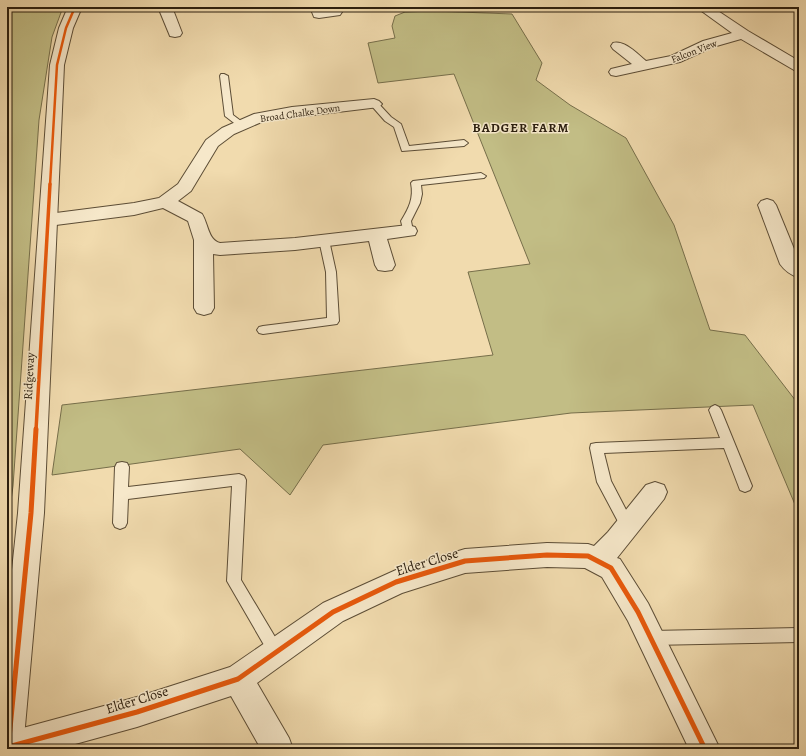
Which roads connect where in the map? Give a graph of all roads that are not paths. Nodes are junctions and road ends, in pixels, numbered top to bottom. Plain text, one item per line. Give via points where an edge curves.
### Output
1 (75, 7) edge
2 (165, 7) edge
3 (317, 7) edge
4 (703, 7) edge
5 (335, 12) dead end
6 (175, 33) dead end
7 (743, 34) junction
8 (618, 46) dead end
9 (643, 66) junction
10 (799, 67) edge
11 (616, 72) dead end
12 (224, 76) dead end
13 (374, 104) joint
14 (241, 124) junction
15 (464, 143) dead end
16 (481, 176) dead end
17 (165, 202) junction
18 (768, 205) dead end
19 (48, 220) junction
20 (408, 231) joint
21 (376, 234) junction
22 (203, 240) junction
23 (324, 240) junction
24 (385, 265) dead end
25 (799, 271) edge
26 (204, 308) dead end
27 (263, 330) dead end
28 (715, 410) dead end
29 (728, 443) junction
30 (122, 467) dead end
31 (745, 486) dead end
32 (655, 492) dead end
33 (122, 494) junction
34 (120, 523) dead end
35 (628, 527) junction
36 (597, 561) junction
37 (799, 635) edge
38 (651, 638) junction
39 (276, 652) junction
40 (238, 679) junction
41 (8, 748) edge
42 (278, 749) edge
43 (705, 749) edge

1 - 19 street, Ridgeway via 66,28 57,65
2 - 6 street
3 - 5 street via 320,14
4 - 7 street
7 - 9 street, Falcon View via 708,44 676,60
7 - 10 street
8 - 9 street
9 - 11 street, Falcon View
12 - 14 lane via 229,116
13 - 14 street, Broad Chalke Down via 292,112
13 - 15 lane via 398,126 405,149
14 - 17 street, Broad Chalke Down via 212,143 185,187
16 - 20 lane via 416,183 419,193 406,221
17 - 19 street, Broad Chalke Down via 134,209
17 - 22 street via 196,218
18 - 25 street via 790,264
19 - 41 street, Ridgeway via 31,513
20 - 21 street
21 - 23 street
21 - 24 street
22 - 23 street via 210,247 236,249
22 - 26 street
23 - 27 lane via 331,272 333,320
28 - 29 lane
29 - 31 lane
29 - 35 lane via 596,448 604,482
30 - 33 lane
32 - 35 street
33 - 34 lane
33 - 39 lane via 239,480 234,581
35 - 36 street
36 - 38 street, Elder Close via 611,568
36 - 39 street, Elder Close via 588,556 547,555 466,561 396,582 333,612
37 - 38 lane
38 - 43 street, Elder Close
39 - 40 street, Elder Close
40 - 41 street, Elder Close via 137,712
40 - 42 street

